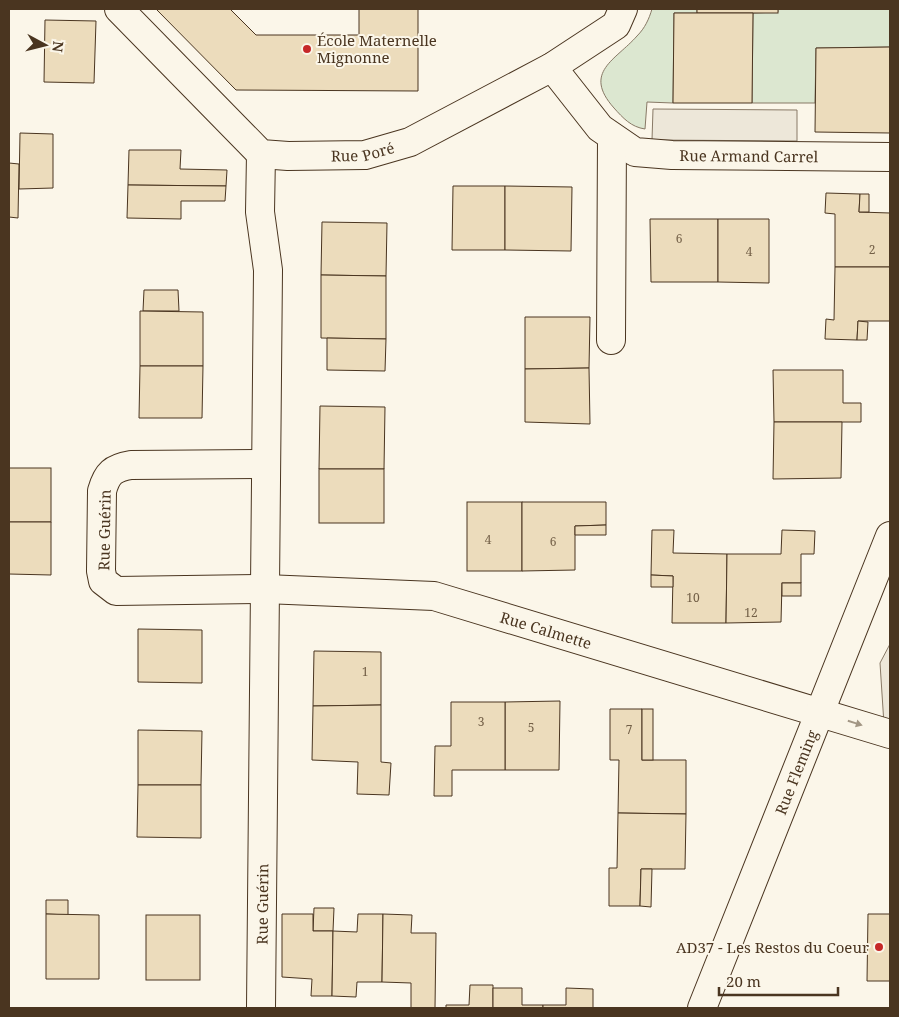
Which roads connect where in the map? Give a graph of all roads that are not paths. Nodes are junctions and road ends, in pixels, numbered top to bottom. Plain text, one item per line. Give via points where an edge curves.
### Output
1 (119, 9) edge
2 (623, 9) edge
3 (552, 67) junction
4 (612, 137) junction
5 (261, 154) junction
6 (890, 158) edge
7 (611, 340) dead end
8 (266, 464) junction
9 (890, 536) edge
10 (264, 590) junction
11 (820, 712) junction
12 (890, 734) edge
13 (261, 1008) edge
14 (702, 1008) edge

1 - 5 street
2 - 3 street, Rue Poré via 616,25
3 - 4 street, Rue Armand Carrel via 600,128
3 - 5 street, Rue Poré via 410,142 365,155
4 - 6 street, Rue Armand Carrel via 635,152 672,156
4 - 7 street
5 - 8 street, Rue Guérin via 260,212 268,270
8 - 10 street, Rue Guérin
8 - 10 street, Rue Guérin via 131,465 119,467 109,474 102,491 101,571 104,580 116,591
9 - 11 street, Rue Fleming
10 - 11 street, Rue Calmette via 434,596
10 - 13 street, Rue Guérin
11 -> 12 street, Rue Calmette
11 - 14 street, Rue Fleming

